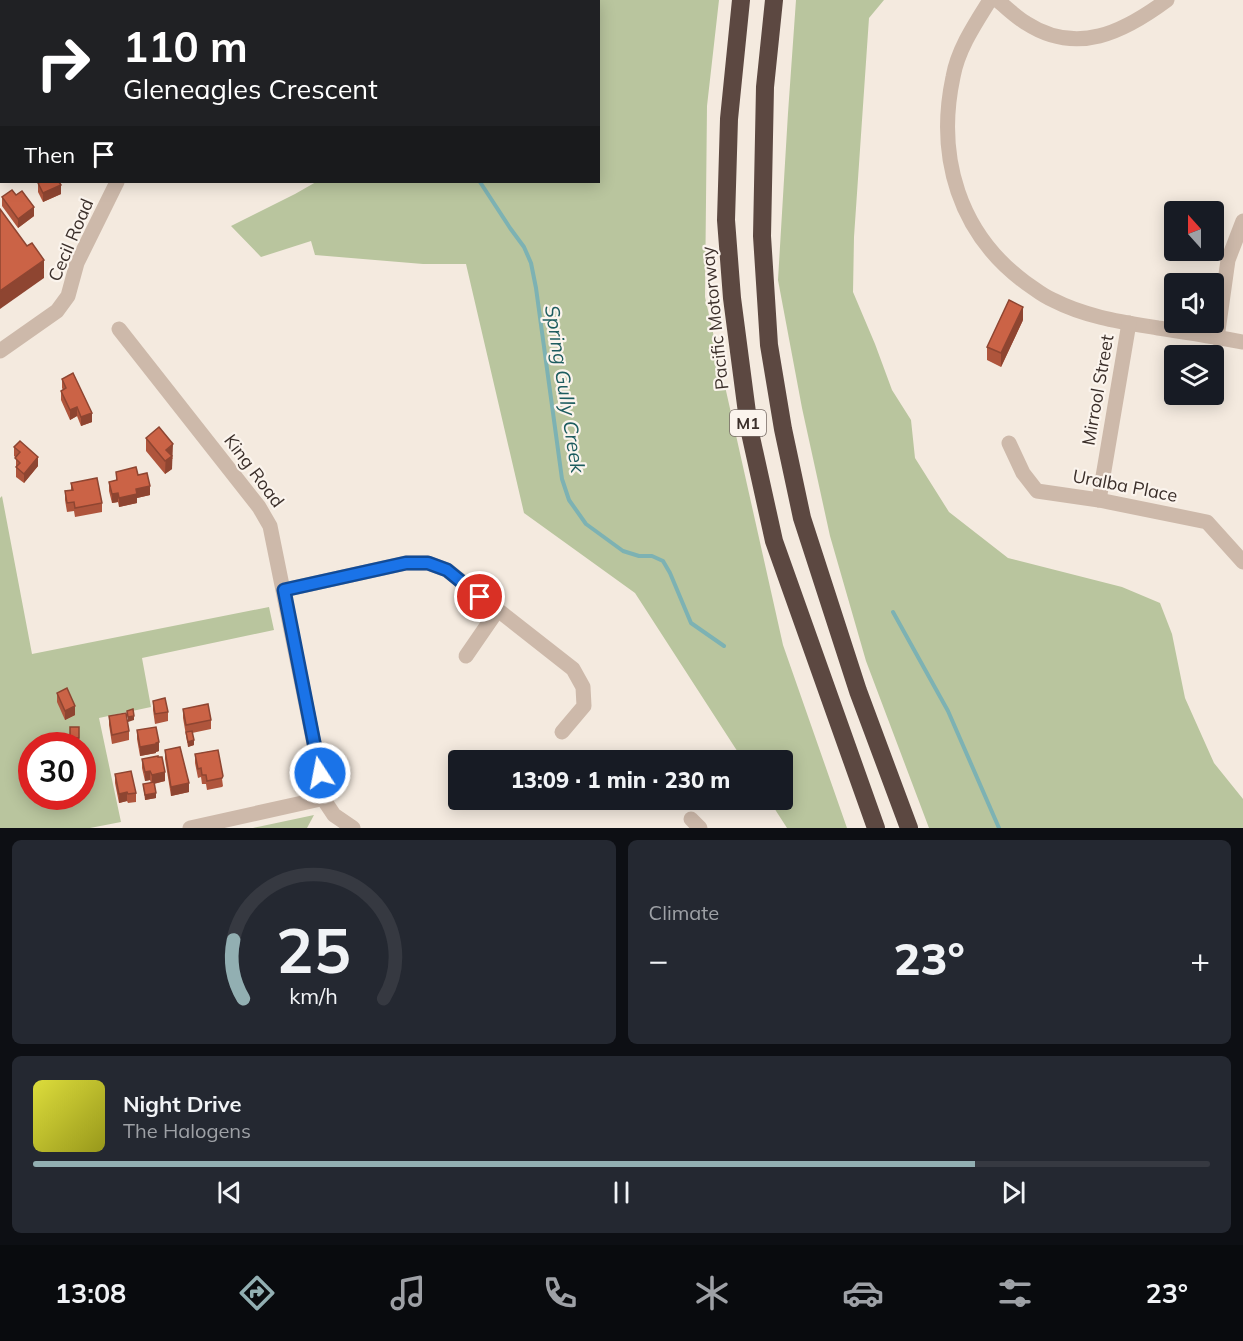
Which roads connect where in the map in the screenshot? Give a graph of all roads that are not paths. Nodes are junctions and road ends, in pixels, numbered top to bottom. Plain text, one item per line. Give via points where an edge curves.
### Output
1 (741, 0) edge
2 (774, 0) edge
3 (990, 0) edge
4 (997, 0) edge
5 (1167, 0) edge
6 (117, 183) edge
7 (1243, 221) edge
8 (1129, 323) junction
9 (119, 329) dead end
10 (1217, 338) junction
11 (1243, 342) edge
12 (0, 351) edge
13 (1009, 443) dead end
14 (1099, 500) junction
15 (1243, 562) edge
16 (284, 590) junction
17 (497, 611) junction
18 (466, 657) dead end
19 (562, 732) dead end
20 (325, 798) junction
21 (190, 828) edge
22 (353, 828) edge
23 (876, 828) edge
24 (909, 828) edge

1 - 23 highway, Pacific Motorway / M1 via 729,119 726,220 749,428 774,541
2 - 24 highway, M1 via 765,87 762,236 772,366 802,518 858,691
3 - 8 street via 970,31 953,76 947,144 963,207 1004,266 1033,288 1077,310
4 - 5 street via 1043,32 1086,39 1123,29
6 - 12 street, Cecil Road via 77,263 68,296 57,311
7 - 10 street via 1228,260
8 - 10 street
8 - 14 street, Mirrool Street
9 - 16 street, King Road via 259,507 270,526
10 - 11 street
13 - 14 street, Uralba Place via 1023,473 1037,491
14 - 15 street, Uralba Place via 1207,522
16 - 17 street via 406,563 428,563 447,570
16 - 20 street, King Road
17 - 18 street
17 - 19 street via 573,669 583,687 584,706
20 - 21 street
20 - 22 street, King Road via 332,812

